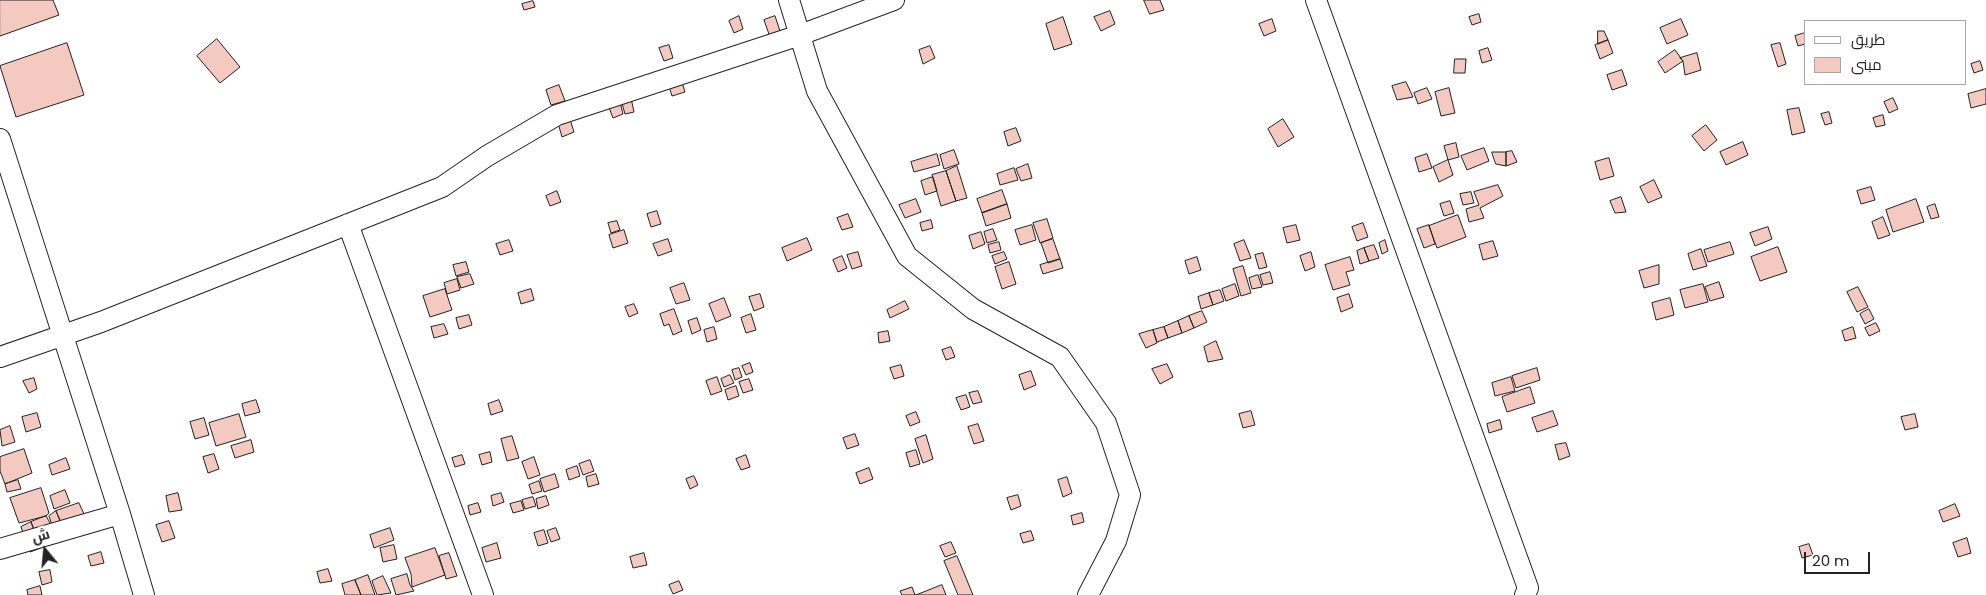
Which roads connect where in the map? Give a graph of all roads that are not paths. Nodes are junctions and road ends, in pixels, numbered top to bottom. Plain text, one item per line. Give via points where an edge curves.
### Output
1 (789, 0) edge
2 (894, 0) edge
3 (1316, 0) edge
4 (800, 35) junction
5 (0, 139) edge
6 (348, 224) junction
7 (62, 335) junction
8 (0, 357) edge
9 (120, 514) junction
10 (0, 549) edge
11 (144, 595) edge
12 (483, 595) edge
13 (1088, 595) edge
14 (1525, 595) edge

1 - 4 street
2 - 4 street
3 - 14 street via 1528,588
4 - 6 street via 557,115 442,187
4 - 13 street via 816,90 907,256 973,309 1060,357 1106,423 1130,495 1116,541
5 - 7 street
6 - 7 street
6 - 12 street
7 - 8 street
7 - 9 street
9 - 10 street
9 - 11 street

